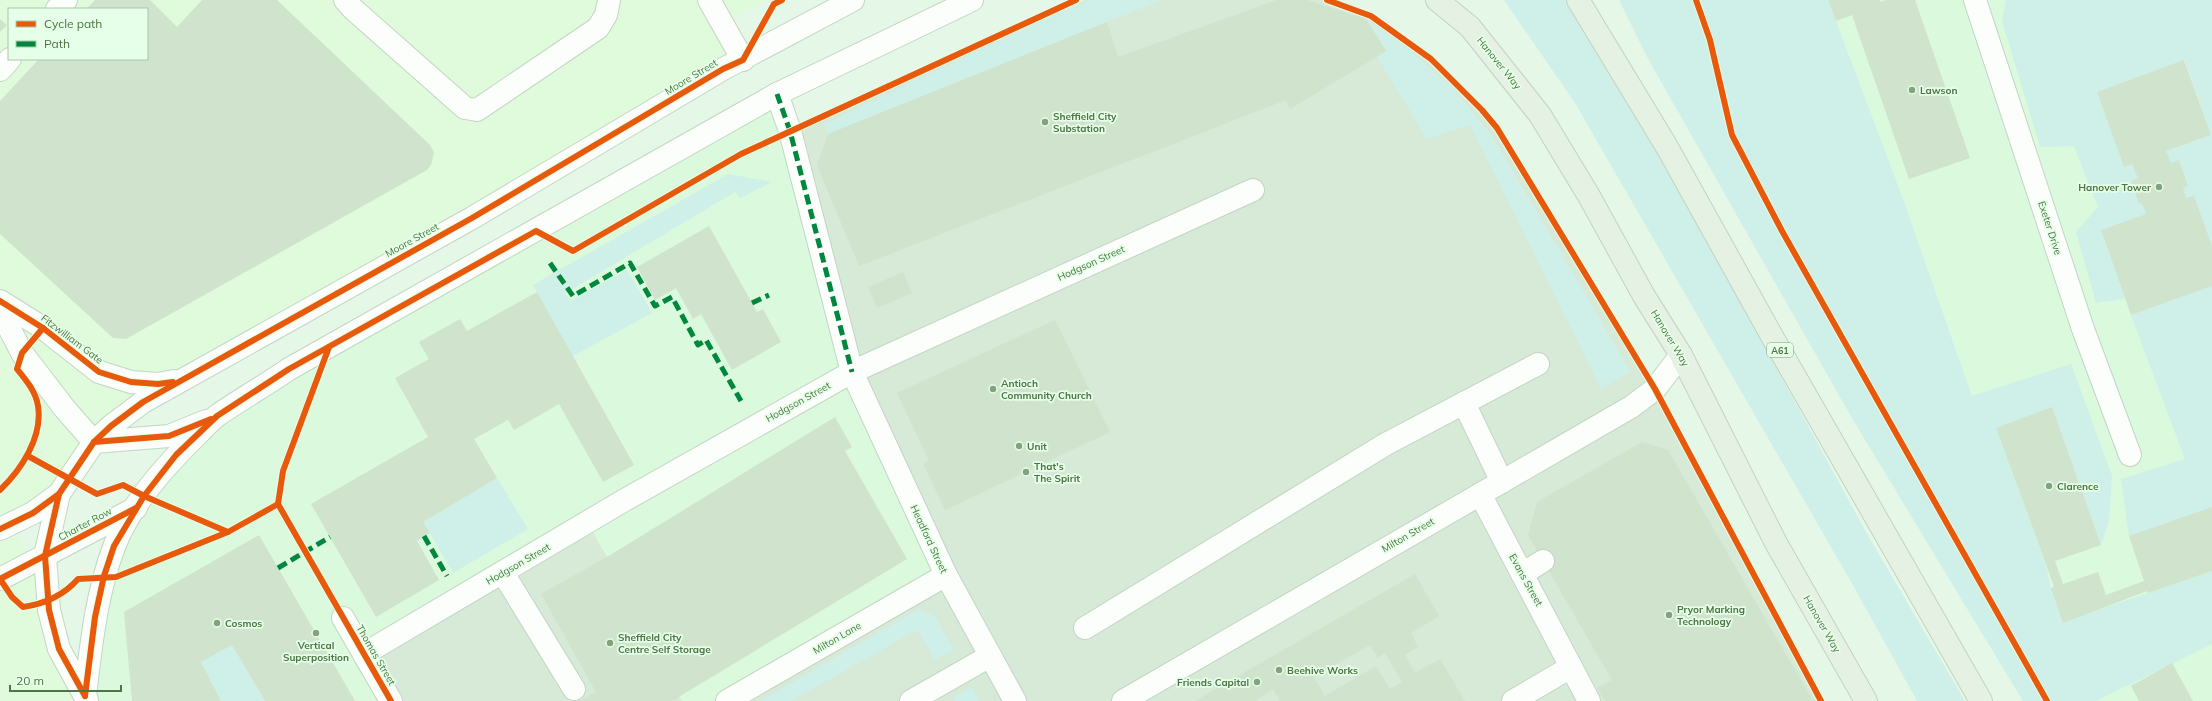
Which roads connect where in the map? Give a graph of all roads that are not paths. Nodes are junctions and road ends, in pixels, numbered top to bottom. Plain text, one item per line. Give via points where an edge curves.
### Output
1 (66, 0) edge
2 (345, 0) edge
3 (609, 0) edge
4 (709, 0) edge
5 (853, 0) edge
6 (972, 0) edge
7 (1437, 0) edge
8 (1578, 0) edge
9 (1975, 0) edge
10 (58, 8) edge
11 (9, 60) edge
12 (743, 60) junction
13 (0, 70) edge
14 (777, 94) junction
15 (1253, 190) dead end
16 (0, 300) edge
17 (0, 310) edge
18 (1681, 355) junction
19 (1538, 364) dead end
20 (852, 372) junction
21 (184, 378) junction
22 (1464, 403) junction
23 (217, 416) junction
24 (94, 442) junction
25 (2130, 455) dead end
26 (1502, 482) junction
27 (59, 494) junction
28 (1480, 494) junction
29 (136, 508) junction
30 (0, 529) edge
31 (45, 556) junction
32 (1543, 561) dead end
33 (503, 573) junction
34 (1522, 574) junction
35 (946, 575) junction
36 (0, 578) edge
37 (343, 618) dead end
38 (1085, 628) dead end
39 (364, 654) junction
40 (990, 656) junction
41 (1570, 667) junction
42 (574, 688) dead end
43 (86, 698) edge
44 (391, 701) edge
45 (727, 701) edge
46 (911, 701) edge
47 (1014, 701) edge
48 (1123, 701) edge
49 (1513, 701) edge
50 (1589, 701) edge
51 (1866, 701) edge
52 (1981, 701) edge

1 - 10 street
2 - 3 street via 465,108 477,110 598,28 606,16
4 - 12 street
5 - 12 street, Moore Street
6 - 14 street
7 - 18 highway, Hanover Way via 1470,27 1540,115 1589,196 1644,296
8 - 52 highway, A61 via 1667,147
9 - 25 street, Exeter Drive via 2083,329
11 - 13 street
12 - 21 street, Moore Street via 472,218
14 - 20 street, Headford Street via 790,131
14 - 23 street via 289,369
15 - 20 street, Hodgson Street
16 - 21 street, Fitzwilliam Gate via 43,328 99,372 119,379 144,383 164,383
17 - 24 street via 22,353
18 - 26 street, Milton Street via 1655,389 1631,407
18 - 51 highway, Hanover Way via 1776,543
19 - 22 street
20 - 33 street, Hodgson Street
20 - 35 street, Headford Street
21 - 24 street, Moore Street via 128,413
22 - 26 street
22 - 38 street via 1386,444
23 - 24 street via 169,436
23 - 29 street via 176,455
24 - 27 street
26 - 28 street, Milton Street
27 - 30 street via 33,513
27 - 31 street
28 - 34 street, Evans Street
28 - 48 street, Milton Street
29 - 31 street, Charter Row
29 - 43 street via 114,546 104,576 95,617
31 - 36 street, Charter Row
31 - 43 street via 48,600 59,649
32 - 34 street
33 - 39 street, Hodgson Street
33 - 42 street
34 - 41 street, Evans Street
35 - 40 street, Headford Street
35 - 45 street, Milton Lane
37 - 39 street, Thomas Street
39 - 44 street, Thomas Street
40 - 46 street
40 - 47 street, Headford Street
41 - 49 street
41 - 50 street, Evans Street

